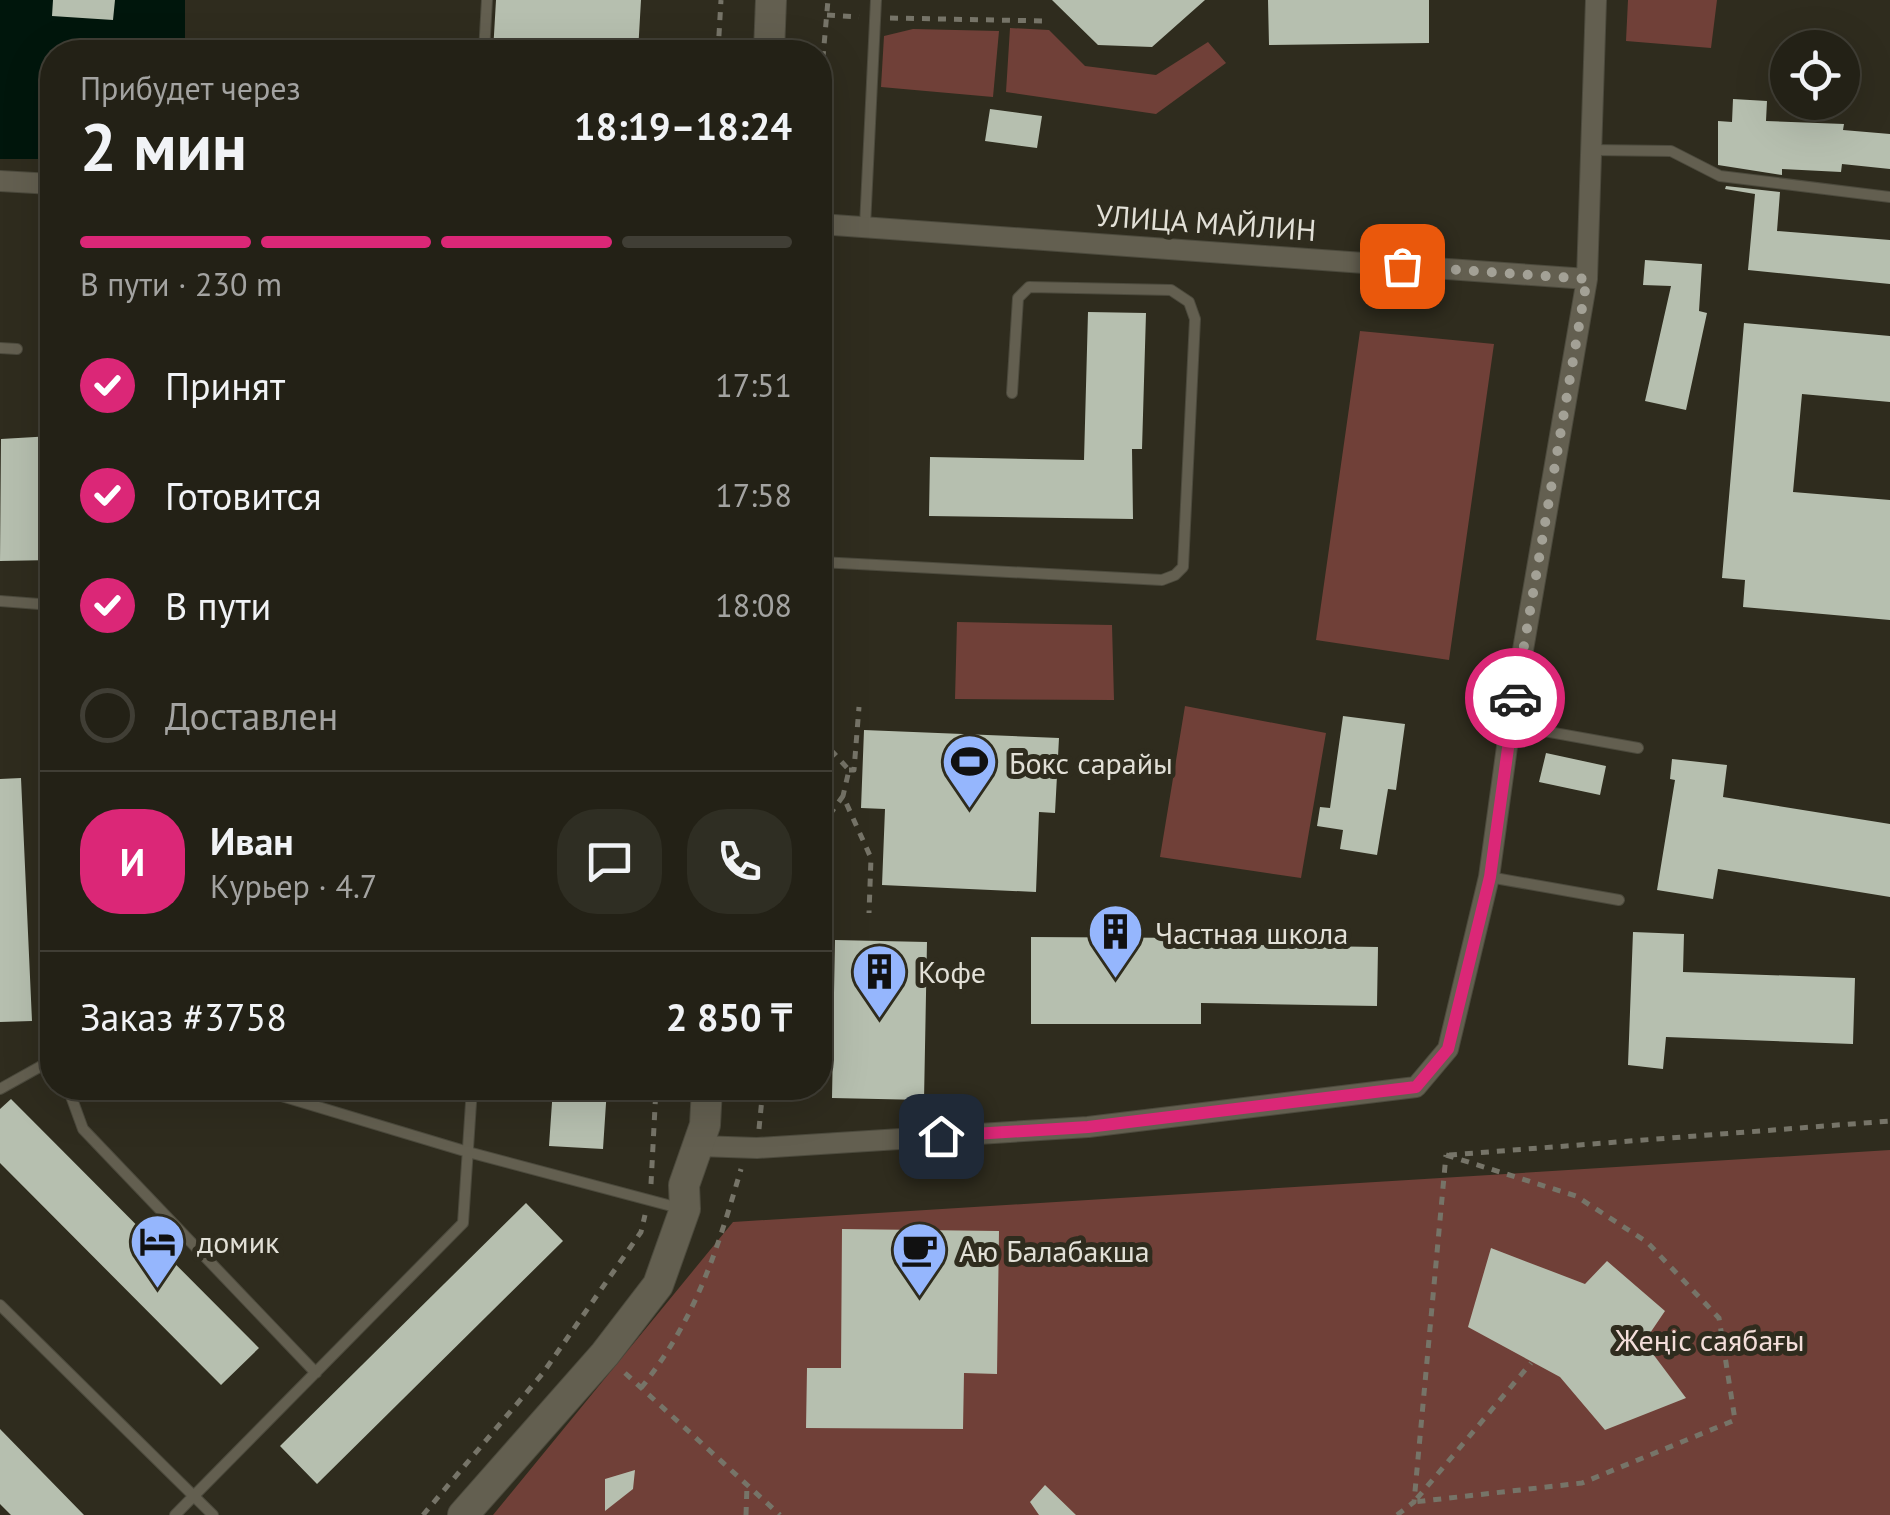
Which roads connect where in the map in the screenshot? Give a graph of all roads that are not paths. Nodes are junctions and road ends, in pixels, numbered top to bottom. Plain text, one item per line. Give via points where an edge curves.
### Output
1 (486, 0) edge
2 (771, 0) edge
3 (876, 0) edge
4 (1596, 0) edge
5 (484, 40) edge
6 (769, 40) edge
7 (1592, 150) junction
8 (0, 181) edge
9 (40, 183) edge
10 (1890, 197) edge
11 (832, 225) edge
12 (865, 226) junction
13 (1587, 279) junction
14 (0, 348) edge
15 (17, 349) dead end
16 (1012, 393) dead end
17 (832, 563) edge
18 (0, 601) edge
19 (40, 604) edge
20 (1510, 725) junction
21 (1638, 748) dead end
22 (1490, 877) junction
23 (1619, 900) dead end
24 (40, 1066) edge
25 (0, 1088) edge
26 (72, 1100) edge
27 (294, 1100) edge
28 (471, 1100) edge
29 (706, 1100) edge
30 (699, 1146) junction
31 (468, 1152) junction
32 (685, 1209) junction
33 (0, 1306) edge
34 (316, 1373) junction
35 (194, 1496) junction
36 (175, 1515) edge
37 (213, 1515) edge
38 (464, 1515) edge

1 - 5 lane
2 - 6 main road
3 - 12 lane
4 - 7 street
7 - 10 lane via 1672,151 1720,176
7 - 13 street
8 - 9 street
11 - 12 street, УЛИЦА МАЙЛИН
12 - 13 street, УЛИЦА МАЙЛИН
13 - 20 street
14 - 15 lane
16 - 17 lane via 1018,298 1029,286 1171,290 1189,302 1195,319 1185,529 1183,567 1175,575 1162,580
18 - 19 lane
20 - 21 lane
20 - 22 street
22 - 23 lane
22 - 30 street via 1448,1049 1416,1087 1088,1127
24 - 25 lane
26 - 34 lane via 83,1130
27 - 31 lane
28 - 31 lane
29 - 30 main road
30 - 32 main road via 684,1185
31 - 32 lane
31 - 34 lane via 463,1223
32 - 38 main road via 658,1285
33 - 35 lane
34 - 35 lane
35 - 36 lane
35 - 37 lane

